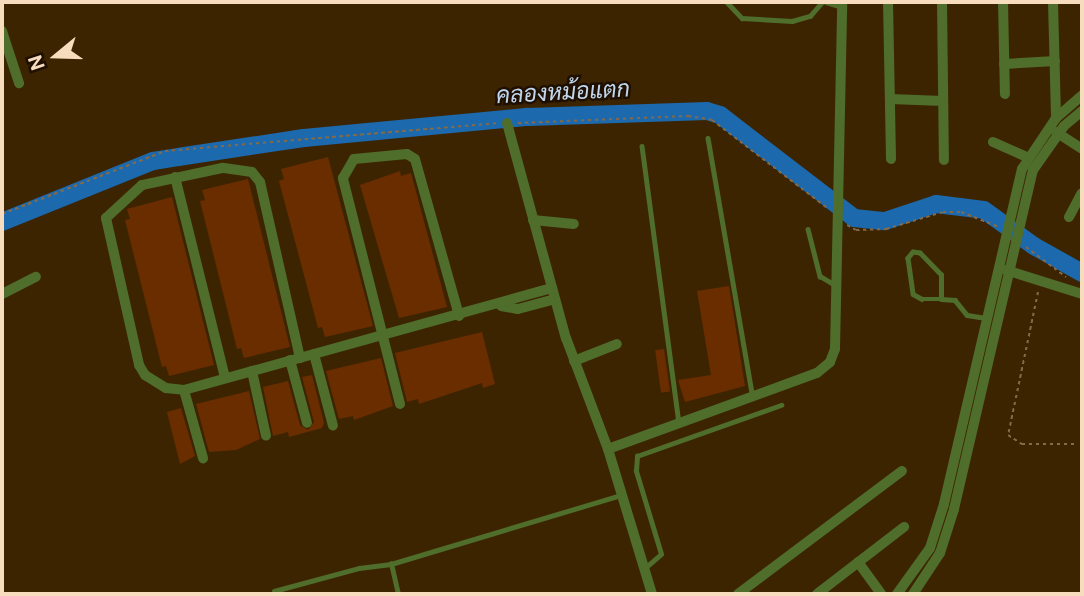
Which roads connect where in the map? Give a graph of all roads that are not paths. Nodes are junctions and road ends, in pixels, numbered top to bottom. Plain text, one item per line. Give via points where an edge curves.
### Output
1 (727, 2) edge
2 (824, 2) edge
3 (888, 2) edge
4 (942, 2) edge
5 (1003, 2) edge
6 (1053, 2) edge
7 (842, 5) edge
8 (2, 31) edge
9 (1055, 61) junction
10 (1004, 64) junction
11 (19, 83) dead end
12 (1005, 94) dead end
13 (1082, 95) edge
14 (890, 99) junction
15 (943, 101) junction
16 (1082, 111) edge
17 (1056, 118) junction
18 (508, 122) road end
19 (1048, 128) junction
20 (1059, 134) junction
21 (708, 138) dead end
22 (993, 142) dead end
23 (642, 146) dead end
24 (1082, 149) edge
25 (1027, 157) junction
26 (891, 159) dead end
27 (944, 160) dead end
28 (175, 177) junction
29 (1082, 193) edge
30 (1069, 217) dead end
31 (533, 220) junction
32 (574, 223) dead end
33 (808, 229) dead end
34 (999, 268) junction
35 (1011, 272) junction
36 (36, 277) dead end
37 (837, 285) junction
38 (2, 294) edge
39 (554, 294) junction
40 (1082, 294) edge
41 (941, 299) junction
42 (460, 316) junction
43 (987, 318) junction
44 (384, 336) junction
45 (617, 344) dead end
46 (314, 354) junction
47 (295, 359) junction
48 (574, 361) junction
49 (252, 371) junction
50 (225, 378) junction
51 (184, 390) junction
52 (752, 395) junction
53 (969, 398) junction
54 (981, 400) junction
55 (400, 404) dead end
56 (781, 405) dead end
57 (679, 422) junction
58 (307, 424) dead end
59 (334, 426) dead end
60 (266, 436) dead end
61 (608, 449) junction
62 (203, 458) dead end
63 (902, 471) dead end
64 (622, 495) junction
65 (949, 506) junction
66 (904, 527) dead end
67 (858, 562) junction
68 (391, 564) junction
69 (644, 568) junction
70 (274, 591) dead end
71 (398, 594) edge
72 (652, 594) edge
73 (738, 594) edge
74 (817, 594) edge
75 (881, 594) edge
76 (897, 594) edge
77 (913, 594) edge

1 - 2 lane via 741,18 792,21 810,16
2 - 7 lane
3 - 14 street
4 - 15 street
5 - 10 street
6 - 9 street
7 - 37 street
8 - 11 street
9 - 10 street
9 - 17 street
10 - 12 street
13 - 17 street
14 - 15 street
14 - 26 street
15 - 27 street
16 - 20 street
17 - 19 street
18 - 31 street
19 - 20 street
19 - 25 street
20 - 24 street
20 - 35 street via 1033,170
21 - 52 lane
22 - 25 street
23 - 57 lane
25 - 34 street
28 - 47 street via 242,168 260,182
28 - 50 street
28 - 51 street via 142,185 130,193 106,218 105,228 139,365 154,382
29 - 30 street
31 - 32 street
31 - 39 street
33 - 37 lane via 820,276
34 - 35 street
34 - 43 street
35 - 40 street
35 - 54 street
36 - 38 street
37 - 52 street via 835,349 830,362 817,373
39 - 42 street via 519,309 501,306
39 - 48 street
41 - 41 lane via 941,275 920,253 910,254 913,294
41 - 43 lane via 955,300 967,315
42 - 44 street
42 - 44 street via 421,168 407,155 354,159 343,177
43 - 53 street
44 - 46 street
44 - 55 street
45 - 48 street
46 - 47 street
46 - 59 street
47 - 49 street
47 - 58 street
48 - 61 street
49 - 50 street
49 - 60 street
50 - 51 street
51 - 62 street
52 - 57 street
53 - 54 street
53 - 65 street
54 - 65 street
56 - 69 lane via 636,456 636,471 661,554
57 - 61 street
61 - 64 street
63 - 73 street
64 - 68 lane
64 - 69 street
65 - 76 street via 930,548
65 - 77 street via 940,553
66 - 67 street
67 - 74 street
67 - 75 street
68 - 70 lane
68 - 71 lane
69 - 72 street

